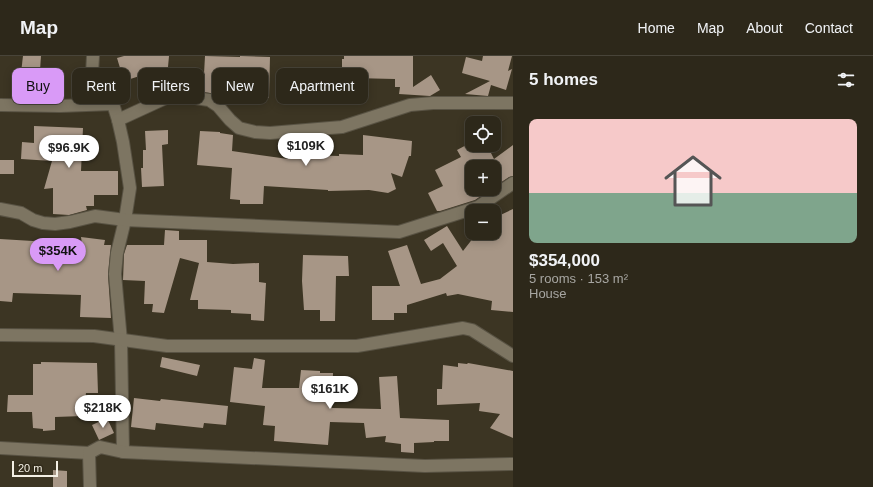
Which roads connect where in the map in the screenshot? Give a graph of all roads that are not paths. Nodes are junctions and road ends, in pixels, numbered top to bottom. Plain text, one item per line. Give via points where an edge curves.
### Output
1 (93, 56) edge
2 (92, 68) edge
3 (513, 103) edge
4 (113, 104) joint
5 (0, 105) edge
6 (118, 120) junction
7 (513, 184) edge
8 (0, 209) edge
9 (125, 220) junction
10 (0, 335) edge
11 (121, 341) junction
12 (513, 356) edge
13 (0, 448) edge
14 (123, 452) junction
15 (89, 453) junction
16 (513, 464) edge
17 (90, 487) edge

1 - 2 street
3 - 6 street via 433,102 410,105 342,126 270,133 239,128 209,100 182,96 168,97
4 - 5 street
4 - 6 street
6 - 9 street via 130,188
7 - 9 street via 478,207 399,232
8 - 9 street via 21,213 43,223 70,222 95,216
9 - 11 street via 117,254 116,274
10 - 11 street via 94,336
11 - 12 street via 167,346 357,346 463,328 472,330
11 - 14 street
13 - 15 street
14 - 15 street via 100,447
14 - 16 street via 425,466
15 - 17 street

